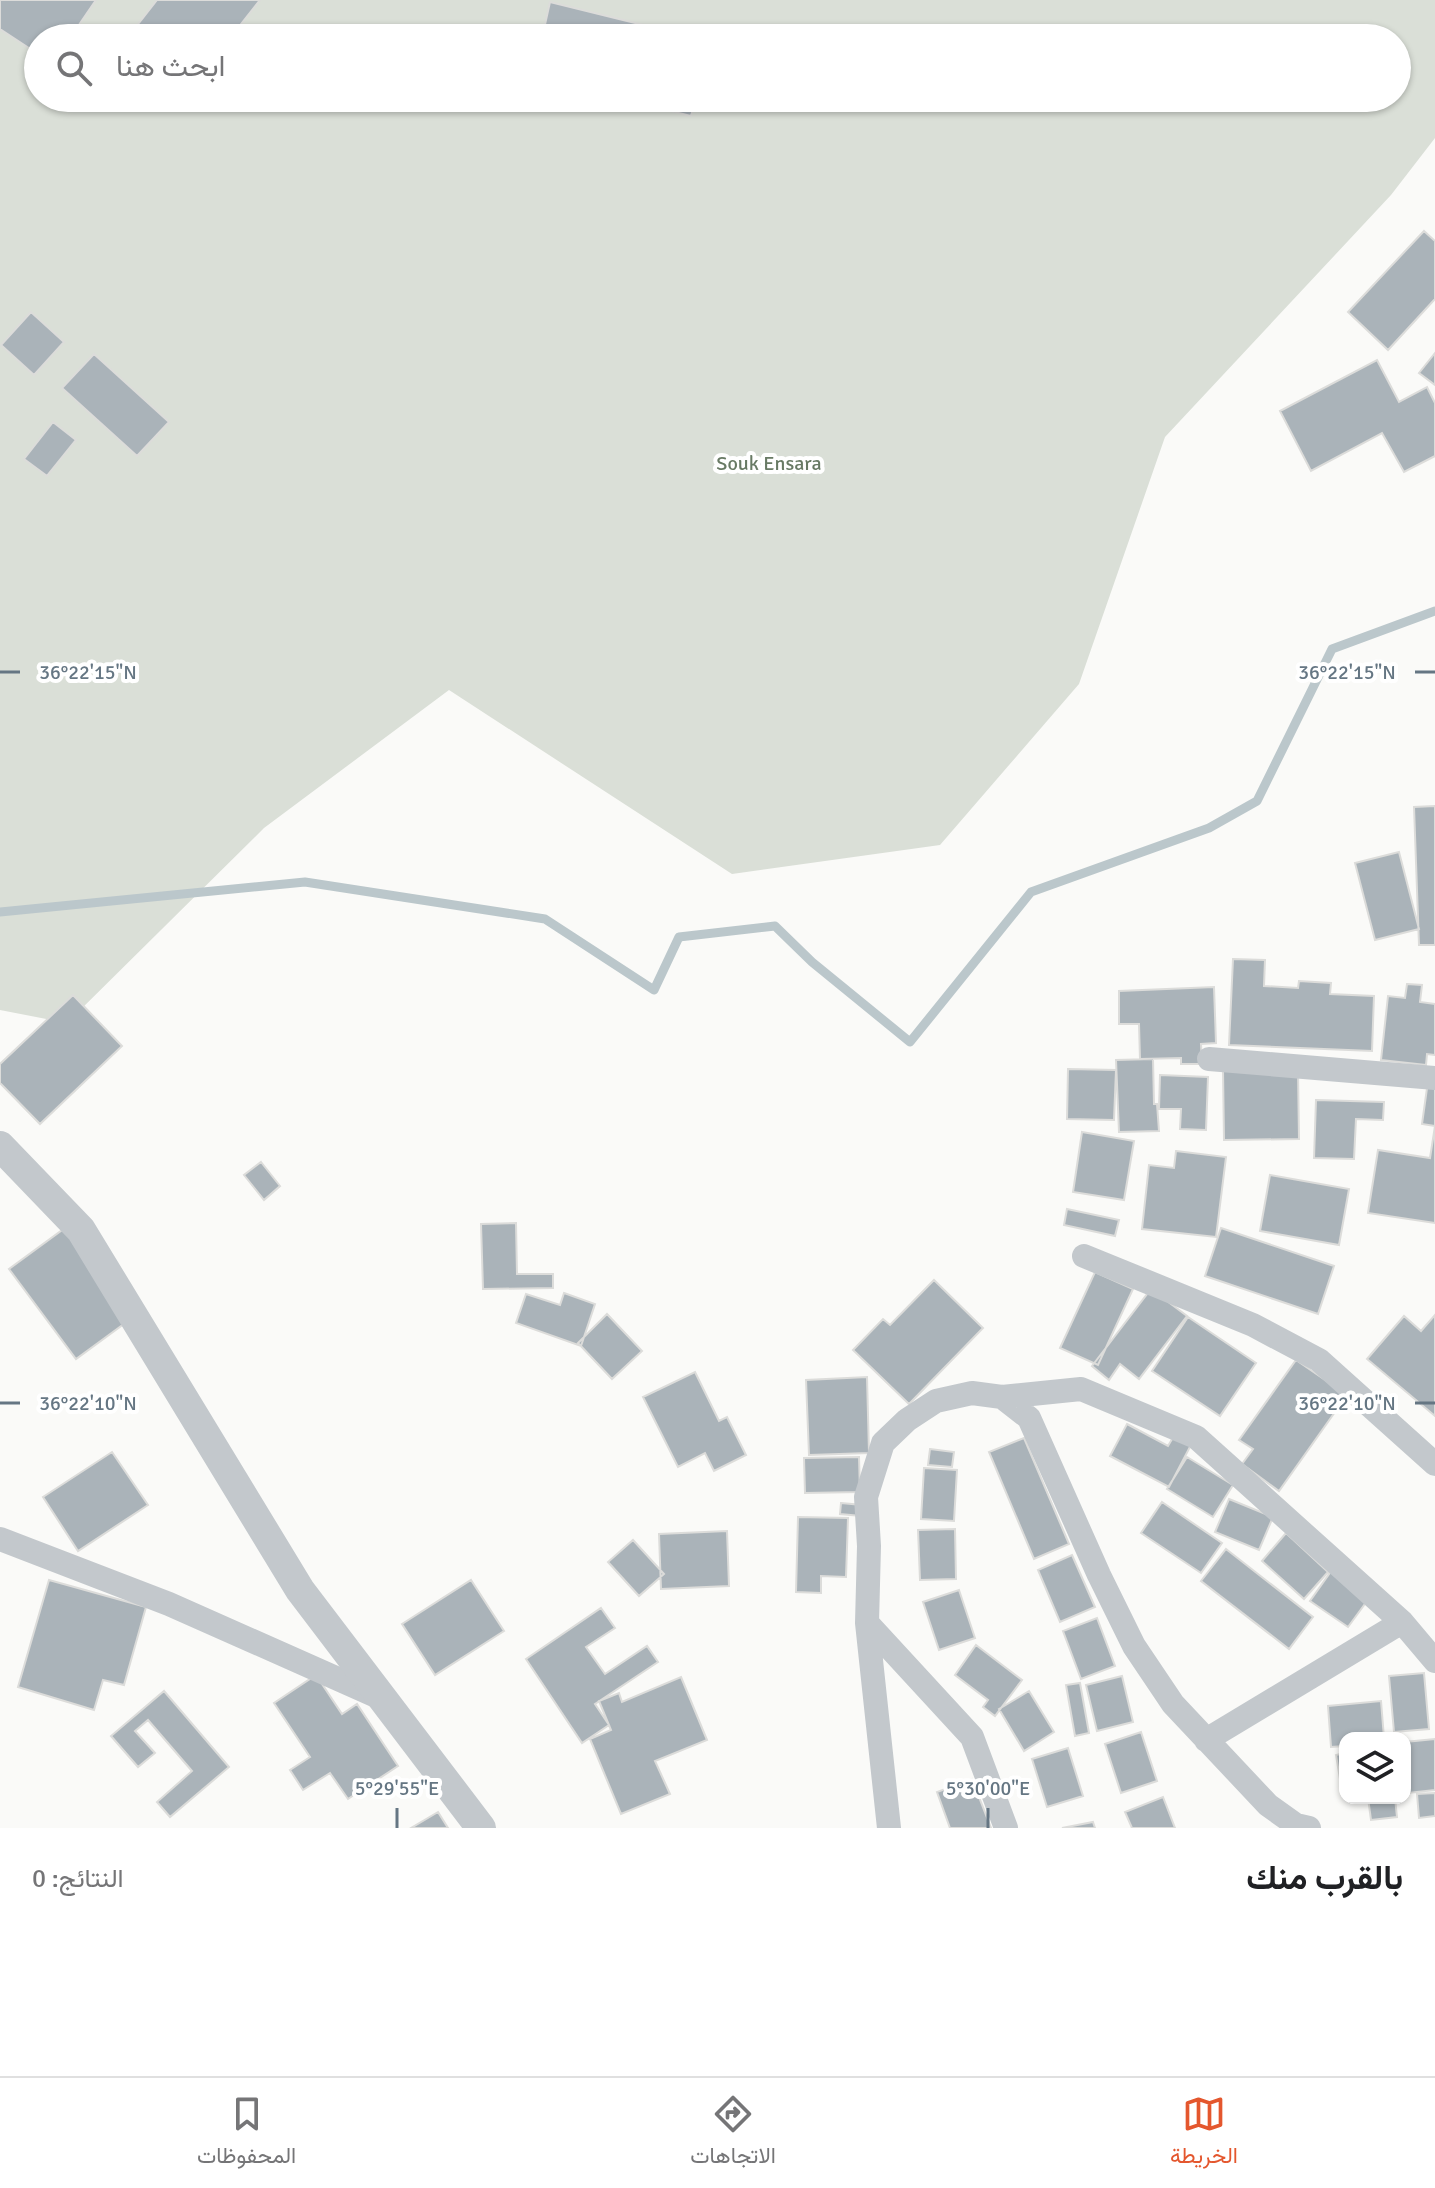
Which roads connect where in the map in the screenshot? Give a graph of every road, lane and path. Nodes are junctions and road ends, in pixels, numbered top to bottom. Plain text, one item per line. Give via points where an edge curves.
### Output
1 (1209, 1059) dead end
2 (1435, 1078) edge
3 (0, 1146) edge
4 (1084, 1256) dead end
5 (1002, 1397) junction
6 (1435, 1464) edge
7 (0, 1539) edge
8 (1402, 1622) junction
9 (867, 1623) junction
10 (1435, 1661) edge
11 (385, 1700) junction
12 (1206, 1740) junction
13 (1282, 1822) edge
14 (481, 1828) edge
15 (889, 1828) edge
16 (1006, 1828) edge
17 (1309, 1828) edge

1 - 2 street
3 - 11 street via 81,1230 300,1590
4 - 6 street via 1253,1325 1319,1360
5 - 8 street via 1081,1389 1196,1437
5 - 9 street via 972,1393 936,1401 883,1443 866,1497
5 - 12 street via 1029,1418 1134,1646 1173,1704
7 - 11 street via 169,1604
8 - 10 street
8 - 12 street
9 - 15 street
9 - 16 street via 972,1737
11 - 14 street
12 - 13 street
13 - 17 street

